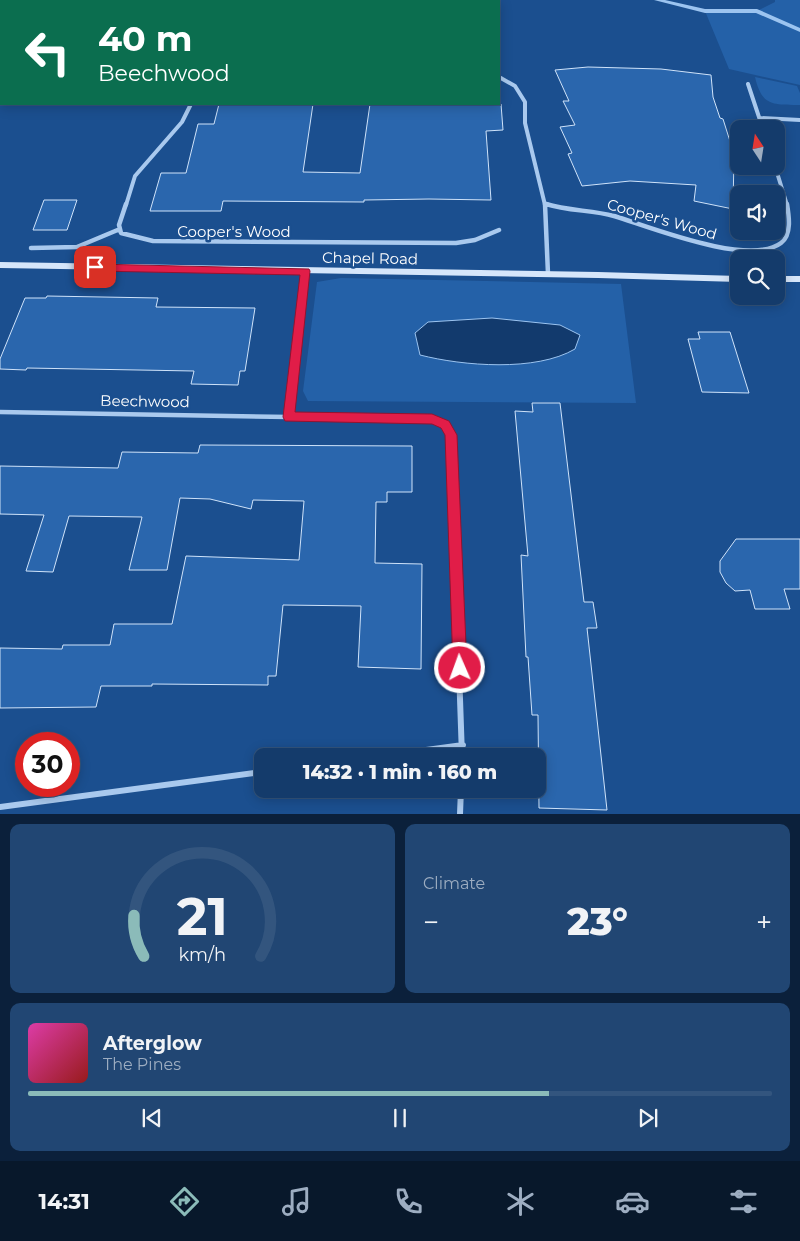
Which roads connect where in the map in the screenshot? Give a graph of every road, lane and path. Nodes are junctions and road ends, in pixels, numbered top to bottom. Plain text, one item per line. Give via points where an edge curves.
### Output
1 (500, 78) edge
2 (748, 84) dead end
3 (190, 105) edge
4 (760, 118) joint
5 (800, 120) edge
6 (778, 175) edge
7 (546, 204) junction
8 (120, 229) junction
9 (499, 230) dead end
10 (31, 248) dead end
11 (0, 266) edge
12 (305, 271) junction
13 (548, 274) junction
14 (730, 279) edge
15 (785, 279) edge
16 (800, 279) edge
17 (0, 412) edge
18 (289, 417) junction
19 (463, 745) junction
20 (441, 748) edge
21 (463, 748) edge
22 (254, 773) edge
23 (461, 798) edge
24 (0, 807) edge
25 (460, 814) edge

1 - 7 street via 515,86 525,102 525,123
2 - 4 street
3 - 8 street via 182,122 135,176 122,211
4 - 5 street
6 - 7 street, Cooper's Wood via 789,221 781,243 770,249 731,250 600,212 557,209
7 - 13 street
8 - 9 street, Cooper's Wood via 121,233 153,241 456,243 475,240
8 - 10 street via 77,247
11 - 12 street, Chapel Road
12 - 13 street, Chapel Road
12 - 18 street
13 - 14 street, Chapel Road
15 - 16 street
17 - 18 street, Beechwood
18 - 19 street, Beechwood via 432,419 445,424 451,435
19 - 20 street
19 - 21 street, Beechwood
22 - 24 street
23 - 25 street

